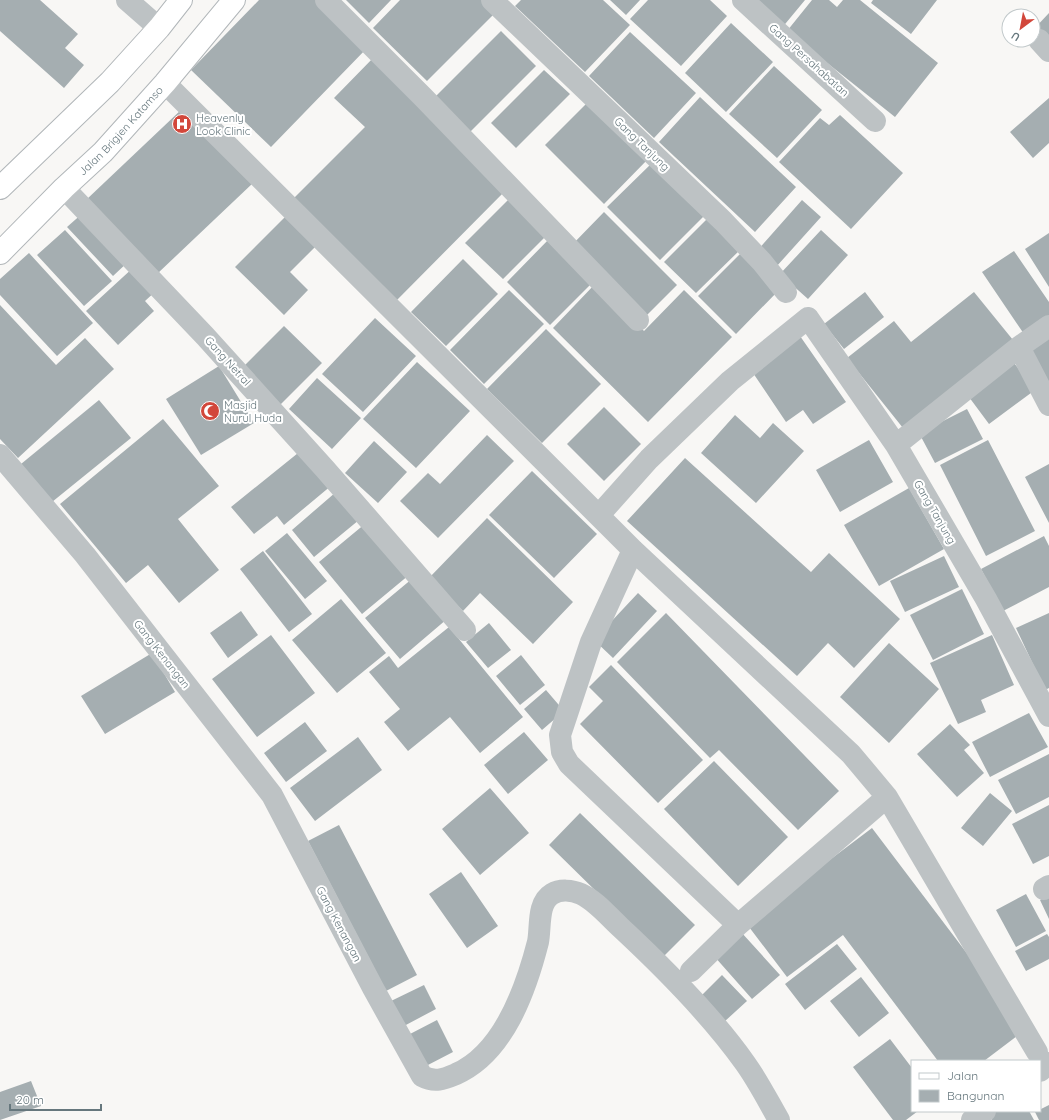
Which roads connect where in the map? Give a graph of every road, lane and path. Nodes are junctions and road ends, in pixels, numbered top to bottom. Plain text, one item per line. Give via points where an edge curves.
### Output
1 (127, 0) edge
2 (181, 0) edge
3 (234, 0) edge
4 (326, 0) edge
5 (492, 0) edge
6 (743, 0) edge
7 (159, 28) junction
8 (165, 83) junction
9 (875, 121) dead end
10 (0, 188) edge
11 (64, 188) junction
12 (0, 253) edge
13 (786, 292) dead end
14 (638, 320) dead end
15 (1049, 326) edge
16 (1019, 347) junction
17 (1049, 405) edge
18 (896, 445) junction
19 (0, 455) edge
20 (599, 515) junction
21 (633, 550) junction
22 (465, 630) dead end
23 (1049, 716) edge
24 (887, 797) junction
25 (738, 925) junction
26 (683, 977) junction
27 (1041, 1060) edge
28 (984, 1112) edge
29 (779, 1120) edge
30 (972, 1120) edge

1 - 7 street
2 - 7 main road
3 - 8 main road, Jalan Brigjen Katamso
4 - 14 street via 423,96
5 - 13 street, Gang Tanjung via 723,221
6 - 9 street, Gang Persahabatan
7 - 10 main road via 110,82
8 - 11 main road, Jalan Brigjen Katamso via 103,152
8 - 20 street
11 - 12 main road, Jalan Brigjen Katamso
11 - 22 street, Gang Netral via 205,336
15 - 16 street
16 - 17 street
16 - 18 street
18 - 20 street, Gang Tanjung via 808,318 714,397 649,459
18 - 23 street, Gang Tanjung via 982,593
19 - 26 street, Gang Kenangan via 84,555 272,796 422,1076 429,1080 441,1080 469,1068 492,1046 510,1018 526,981 538,941 542,908 551,895 559,891 571,891 589,899
20 - 21 street
21 - 24 street via 851,754
21 - 25 street via 591,642 560,735 562,752 569,764
24 - 25 street
24 - 27 street
25 - 26 street
26 - 29 street, Gang Kenangan via 741,1057
28 - 30 street

